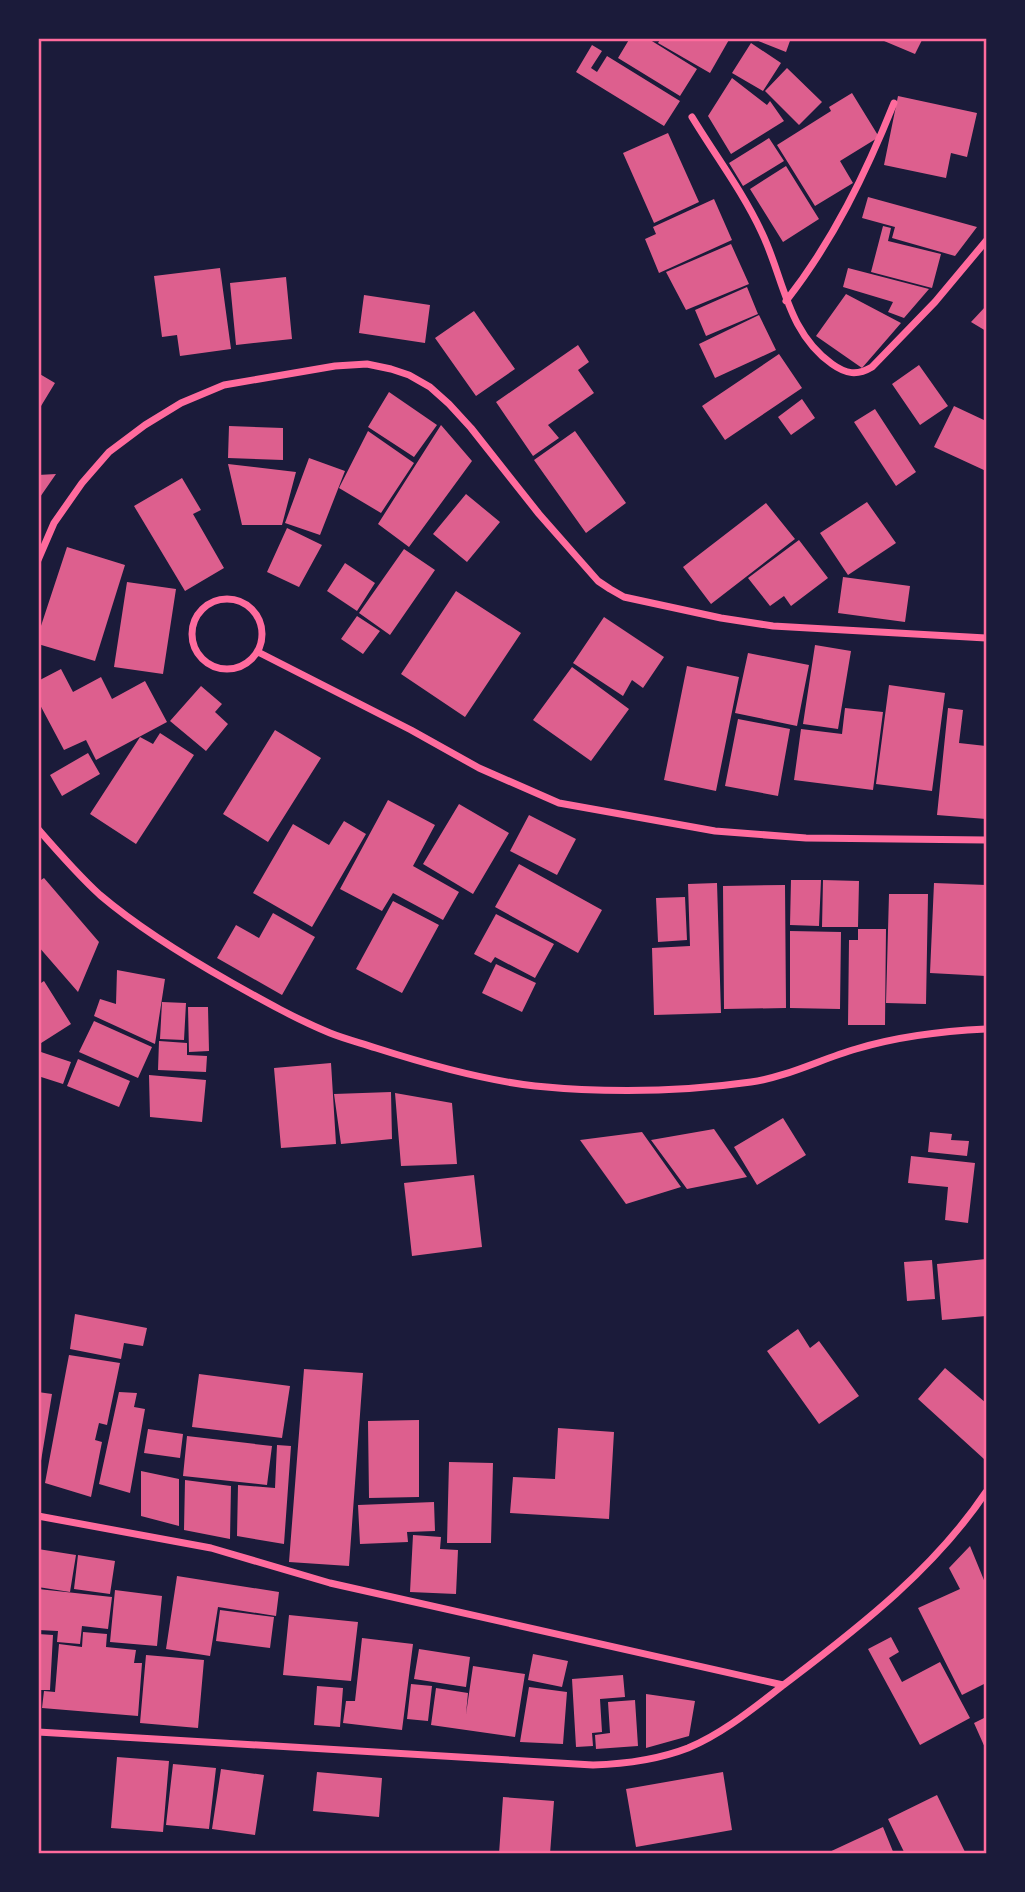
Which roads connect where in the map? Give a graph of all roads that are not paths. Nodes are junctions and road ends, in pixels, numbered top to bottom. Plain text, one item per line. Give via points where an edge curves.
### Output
1 (894, 103) dead end
2 (692, 117) dead end
3 (986, 240) edge
4 (786, 300) junction
5 (38, 560) edge
6 (986, 638) edge
7 (258, 652) junction
8 (38, 829) edge
9 (986, 840) edge
10 (986, 1029) edge
11 (986, 1492) edge
12 (38, 1516) edge
13 (783, 1685) junction
14 (38, 1732) edge

1 - 4 street via 845,211
2 - 4 street via 762,233
3 - 4 street via 935,302 863,373 844,371 824,358 801,331
5 - 6 street via 54,523 109,452 181,403 224,385 367,364 409,375 449,404 592,574 624,597 773,626
7 - 7 street via 240,668 217,669 198,655 193,622 208,604 231,599 243,602 263,629
7 - 9 street via 479,768 559,803 715,831 806,838
8 - 10 street via 100,894 132,919 274,1006 331,1033 394,1054 498,1080 621,1091 716,1086 754,1082 895,1039
11 - 13 street via 957,1532 909,1582
12 - 13 street via 211,1548 330,1583
13 - 14 street via 705,1740 636,1763 593,1765

